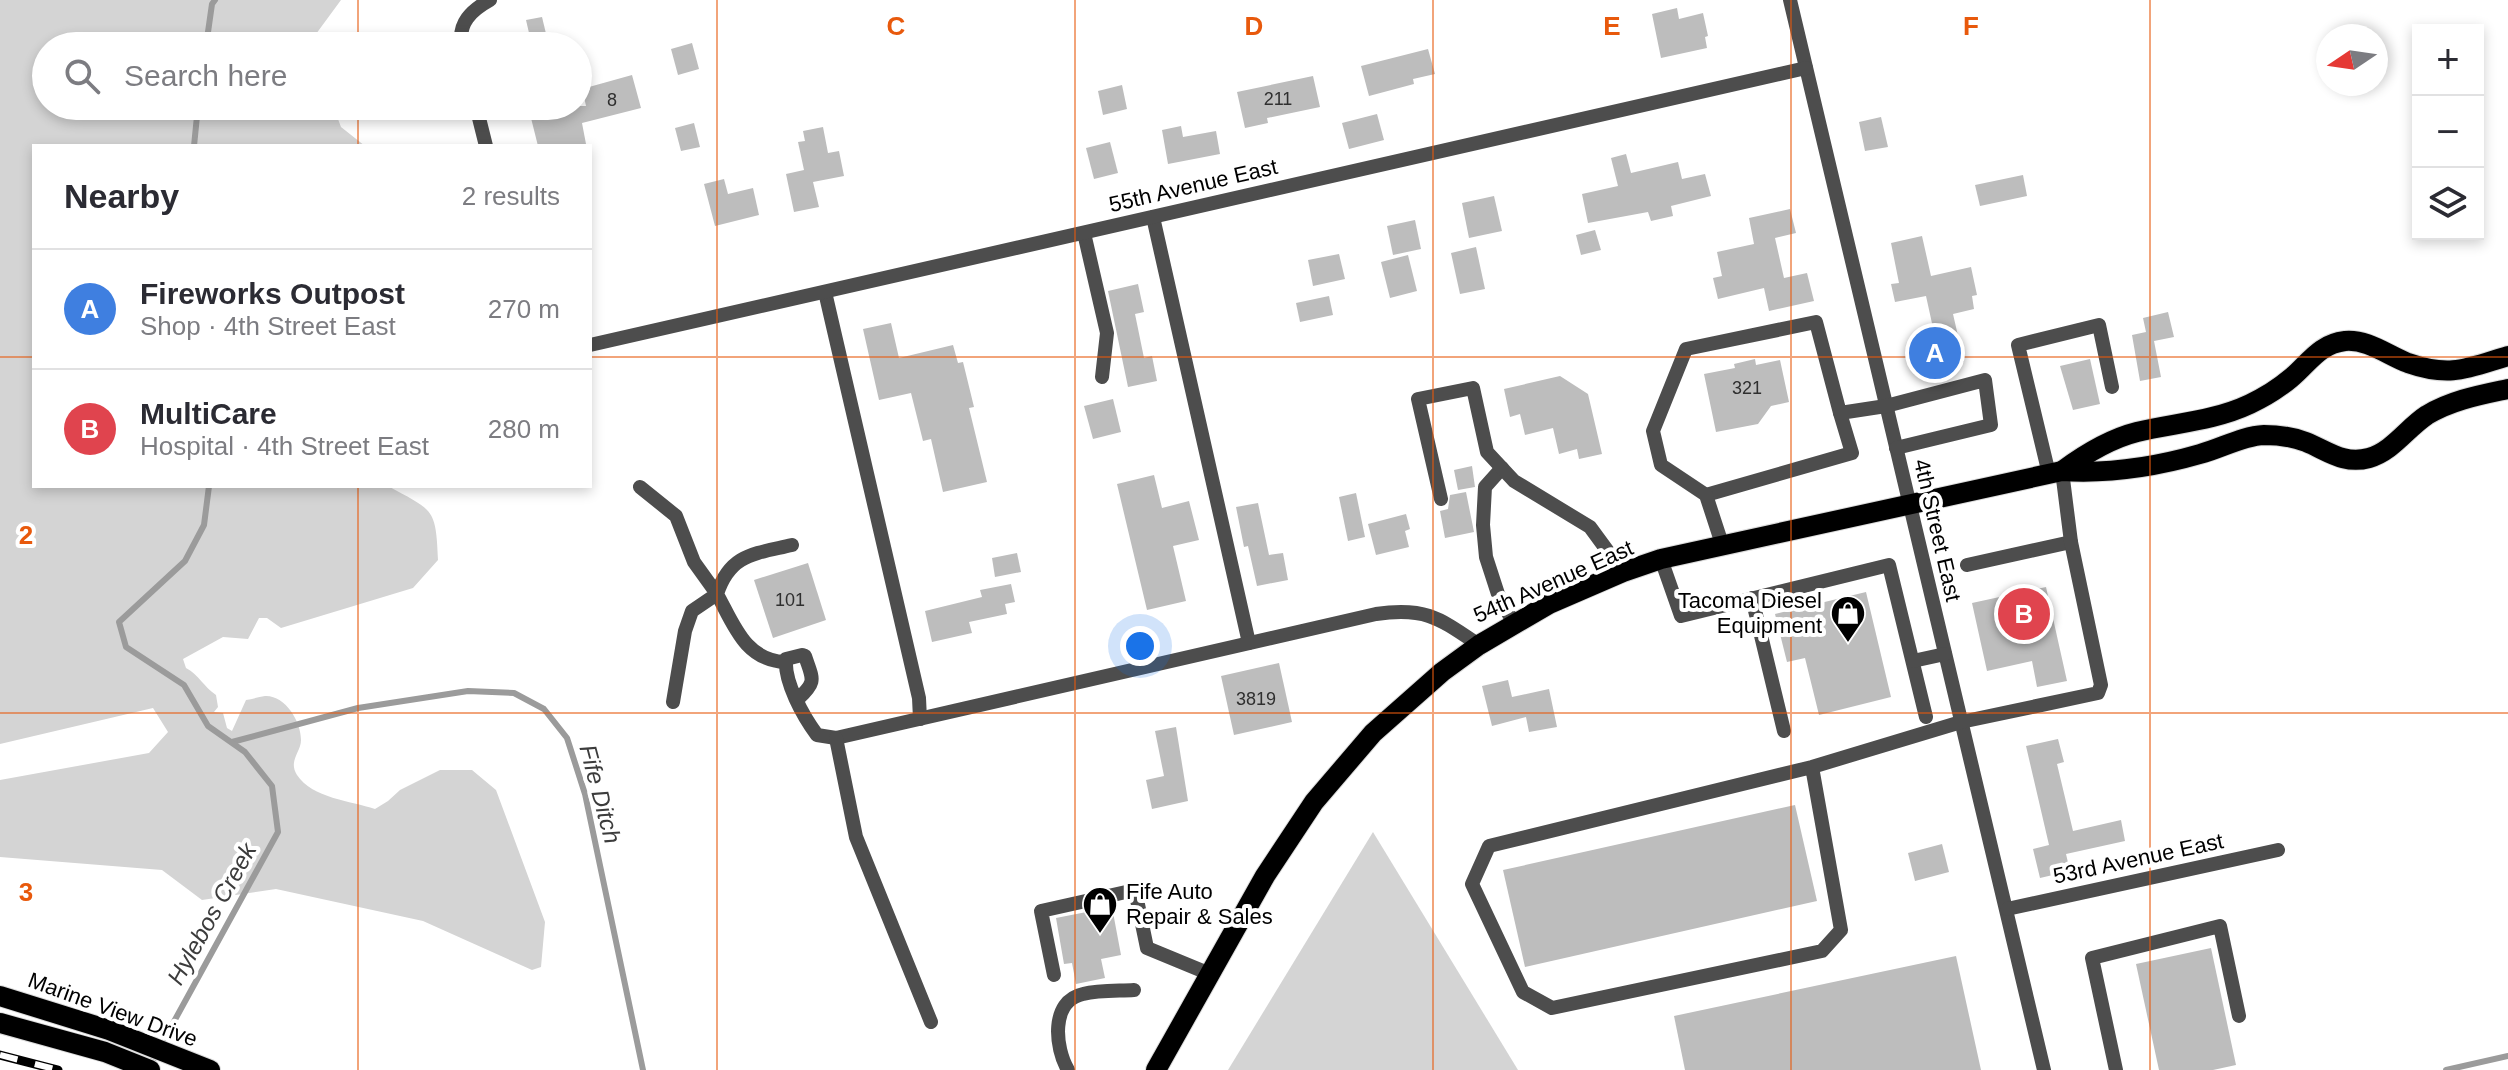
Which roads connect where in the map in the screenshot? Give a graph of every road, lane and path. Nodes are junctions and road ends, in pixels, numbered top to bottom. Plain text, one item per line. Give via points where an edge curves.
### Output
1 (490, 0) edge
2 (1790, 0) edge
3 (462, 32) edge
4 (1806, 68) junction
5 (480, 120) edge
6 (486, 144) edge
7 (1153, 217) junction
8 (1084, 233) junction
9 (825, 292) junction
10 (592, 345) edge
11 (2508, 356) edge
12 (1102, 377) dead end
13 (2112, 387) dead end
14 (2508, 389) edge
15 (1886, 406) junction
16 (1840, 413) junction
17 (1896, 448) junction
18 (1502, 468) junction
19 (2056, 472) junction
20 (640, 487) dead end
21 (1706, 495) junction
22 (1441, 499) dead end
23 (1909, 504) junction
24 (2071, 542) junction
25 (1722, 544) junction
26 (792, 545) dead end
27 (1661, 559) junction
28 (1967, 565) dead end
29 (1623, 572) junction
30 (717, 594) junction
31 (1752, 598) junction
32 (1514, 624) junction
33 (1249, 643) junction
34 (1479, 645) junction
35 (1945, 654) junction
36 (1913, 661) junction
37 (785, 662) junction
38 (798, 699) junction
39 (673, 702) dead end
40 (1926, 717) dead end
41 (920, 719) junction
42 (1961, 722) junction
43 (1784, 731) dead end
44 (836, 738) junction
45 (1812, 767) junction
46 (2278, 850) dead end
47 (2007, 909) junction
48 (1210, 974) junction
49 (1054, 975) dead end
50 (1134, 990) dead end
51 (0, 996) edge
52 (2239, 1016) dead end
53 (931, 1022) dead end
54 (0, 1023) edge
55 (203, 1067) edge
56 (150, 1070) edge
57 (1068, 1070) edge
58 (1156, 1070) edge
59 (2044, 1070) edge
60 (2116, 1070) edge

1 - 3 street via 465,20
2 - 4 street, 4th Street East
4 - 7 street, 55th Avenue East
4 - 15 street, 4th Street East
5 - 6 street
7 - 8 street, 55th Avenue East
7 - 33 street
8 - 9 street, 55th Avenue East
8 - 12 street via 1107,333
9 - 10 street, 55th Avenue East
9 - 41 street
11 - 19 main road, 54th Avenue East via 2472,369 2444,371 2345,341 2313,355 2261,399 2212,417 2116,439
13 - 19 street via 2099,325 2018,345
14 - 19 main road, 54th Avenue East via 2440,408 2366,459 2344,459 2291,438 2262,435 2128,469
15 - 16 street
15 - 17 street, 4th Street East
15 - 17 street via 1985,380 1991,425
16 - 21 street via 1852,453
16 - 21 street via 1816,322 1686,349 1653,431 1661,465
17 - 23 street, 4th Street East
18 - 22 street via 1487,452 1473,388 1418,399
18 - 29 street via 1514,481 1590,527
18 - 32 street via 1485,487 1483,525 1486,557
19 - 23 main road, 54th Avenue East
19 - 24 street
20 - 30 street via 676,516 694,562
21 - 25 street
23 - 25 main road, 54th Avenue East
23 - 35 street, 4th Street East
24 - 28 street
24 - 42 street via 2101,685 2098,693
25 - 27 main road, 54th Avenue East
26 - 30 street via 736,562 724,573
27 - 29 main road, 54th Avenue East
27 - 31 street via 1681,616
29 - 32 main road, 54th Avenue East
30 - 37 street via 745,644 768,661
30 - 39 street via 692,611
31 - 36 street via 1889,565
31 - 43 street
32 - 34 main road, 54th Avenue East
33 - 34 street, 54th Avenue East via 1376,614 1414,611 1443,621
33 - 41 street, 54th Avenue East
34 - 48 main road via 1406,701 1342,767 1288,838
35 - 36 street
35 - 42 street, 4th Street East
36 - 40 street
37 - 38 street
37 - 38 street via 805,656 812,686
38 - 44 street via 817,735
41 - 44 street, 54th Avenue East
42 - 45 street
42 - 47 street, 4th Street East
44 - 53 street via 856,837
45 - 45 street via 1841,930 1822,951 1552,1008 1523,992 1472,884 1489,846
46 - 47 street, 53rd Avenue East
47 - 59 street, 4th Street East
48 - 49 street via 1147,948 1135,890 1041,911
48 - 58 main road
50 - 57 street via 1080,994 1065,1005 1057,1029 1060,1058
51 - 55 main road, Marine View Drive
52 - 60 street via 2220,926 2092,958
54 - 56 main road, Marine View Drive

